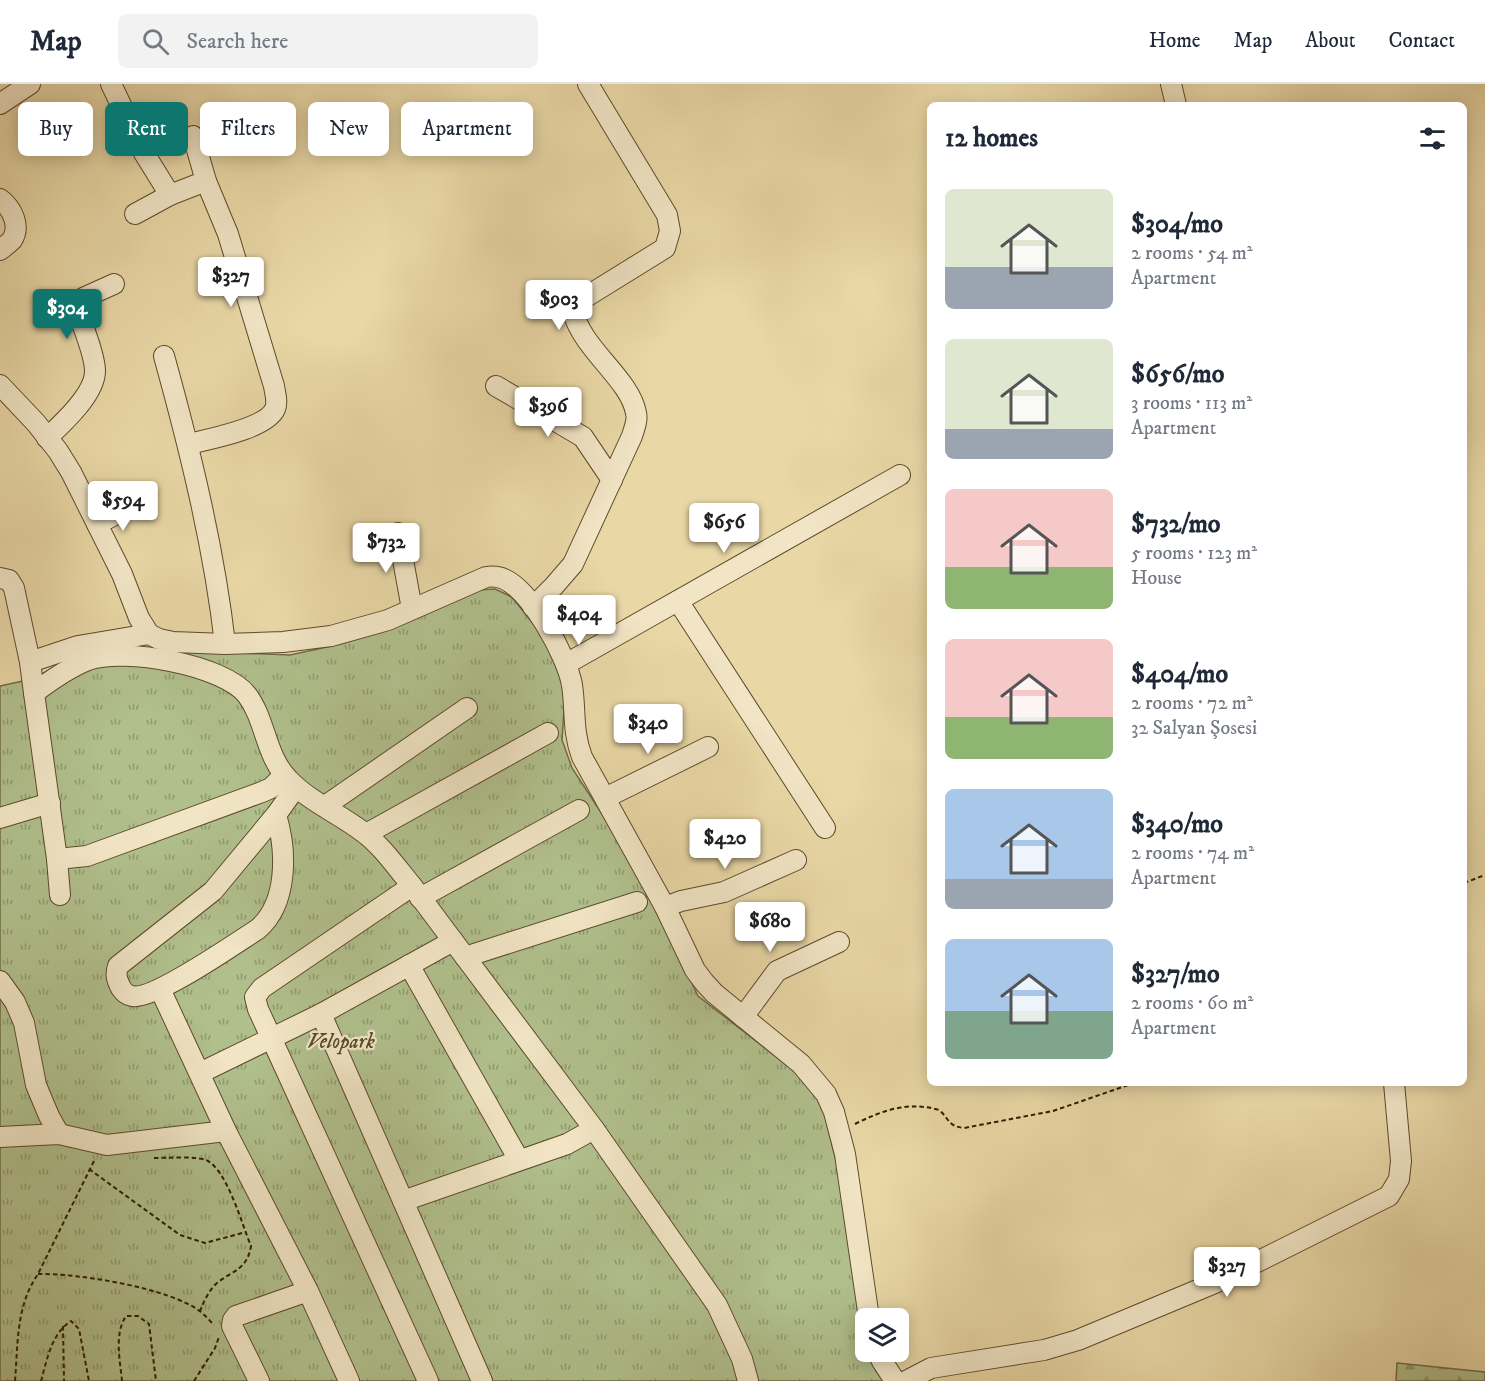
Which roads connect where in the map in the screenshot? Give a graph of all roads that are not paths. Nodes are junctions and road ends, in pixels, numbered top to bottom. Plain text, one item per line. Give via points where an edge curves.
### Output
1 (30, 84) edge
2 (111, 84) edge
3 (588, 84) edge
4 (1171, 84) edge
5 (1175, 102) edge
6 (0, 104) edge
7 (193, 136) dead end
8 (206, 181) junction
9 (170, 195) junction
10 (0, 199) edge
11 (135, 214) dead end
12 (0, 250) edge
13 (114, 284) dead end
14 (164, 356) dead end
15 (0, 385) edge
16 (496, 386) dead end
17 (47, 438) junction
18 (189, 444) junction
19 (900, 475) dead end
20 (612, 480) junction
21 (132, 506) dead end
22 (97, 524) junction
23 (398, 533) dead end
24 (0, 578) edge
25 (678, 601) junction
26 (533, 607) junction
27 (412, 609) junction
28 (149, 634) junction
29 (225, 644) junction
30 (30, 662) junction
31 (567, 664) junction
32 (34, 693) junction
33 (467, 708) dead end
34 (548, 733) dead end
35 (708, 747) dead end
36 (290, 781) junction
37 (605, 798) junction
38 (50, 803) junction
39 (325, 806) junction
40 (579, 810) dead end
41 (276, 815) junction
42 (0, 818) edge
43 (825, 828) dead end
44 (366, 834) junction
45 (57, 859) junction
46 (796, 860) dead end
47 (416, 892) junction
48 (60, 895) dead end
49 (637, 902) dead end
50 (665, 907) junction
51 (453, 941) junction
52 (838, 942) dead end
53 (465, 957) junction
54 (409, 965) junction
55 (0, 981) edge
56 (160, 989) junction
57 (321, 1014) junction
58 (743, 1017) junction
59 (272, 1038) junction
60 (200, 1073) junction
61 (1394, 1086) edge
62 (594, 1129) junction
63 (226, 1131) junction
64 (59, 1134) junction
65 (0, 1137) edge
66 (519, 1160) junction
67 (403, 1201) junction
68 (308, 1291) junction
69 (868, 1308) edge
70 (883, 1362) edge
71 (259, 1381) edge
72 (349, 1381) edge
73 (428, 1381) edge
74 (482, 1381) edge
75 (748, 1381) edge
76 (895, 1381) edge
77 (906, 1381) edge

1 - 6 street
2 - 9 street
3 - 20 street via 667,215 670,231 665,248 581,300 573,312 577,327 631,398 637,415
4 - 5 street
7 - 8 street
8 - 9 street
8 - 18 street via 228,234 276,400 268,418 257,424
9 - 11 street
10 - 12 street via 12,213 15,227 12,239
13 - 17 street via 78,303 94,362 93,382 79,405
14 - 18 street
15 - 17 street
16 - 20 street via 583,437
17 - 22 street via 71,472
18 - 29 street
19 - 25 street
20 - 26 street via 573,564
21 - 22 street
22 - 28 street
23 - 27 street
24 - 30 street via 9,580 14,588
25 - 31 street
25 - 43 street
26 - 27 street via 513,585 497,576 474,581
26 - 31 street
27 - 29 street via 331,636
28 - 29 street via 173,642
28 - 30 street via 78,646
30 - 32 street
31 - 37 street via 576,741
32 - 36 street via 90,659 126,656 195,666 235,683 249,698 272,756
32 - 38 street
33 - 39 street
34 - 44 street
35 - 37 street
36 - 39 street
36 - 41 street
36 - 45 street via 87,855
37 - 50 street
38 - 42 street
38 - 45 street
39 - 44 street
40 - 47 street
41 - 56 street via 284,854 276,904 266,922
41 - 56 street via 213,891 118,966 117,980 132,997
44 - 47 street
45 - 48 street
46 - 50 street via 724,891
47 - 51 street
47 - 59 street via 258,992 256,1004
49 - 53 street
50 - 58 street via 695,970 714,993
51 - 53 street
51 - 54 street
52 - 58 street via 777,971
53 - 62 street
54 - 57 street
54 - 66 street
55 - 64 street via 24,1023 36,1086
56 - 60 street
57 - 59 street
57 - 67 street
58 - 69 street via 814,1077 834,1112 845,1154
59 - 60 street
59 - 73 street
60 - 63 street
61 - 77 street via 1401,1161 1399,1179 1389,1196 1226,1277 1078,1340 1044,1350 931,1368
62 - 66 street via 567,1144
62 - 75 street via 717,1305
63 - 64 street via 107,1145
63 - 68 street
64 - 65 street
66 - 67 street
67 - 74 street
68 - 71 street via 232,1320
68 - 72 street
70 - 76 street

